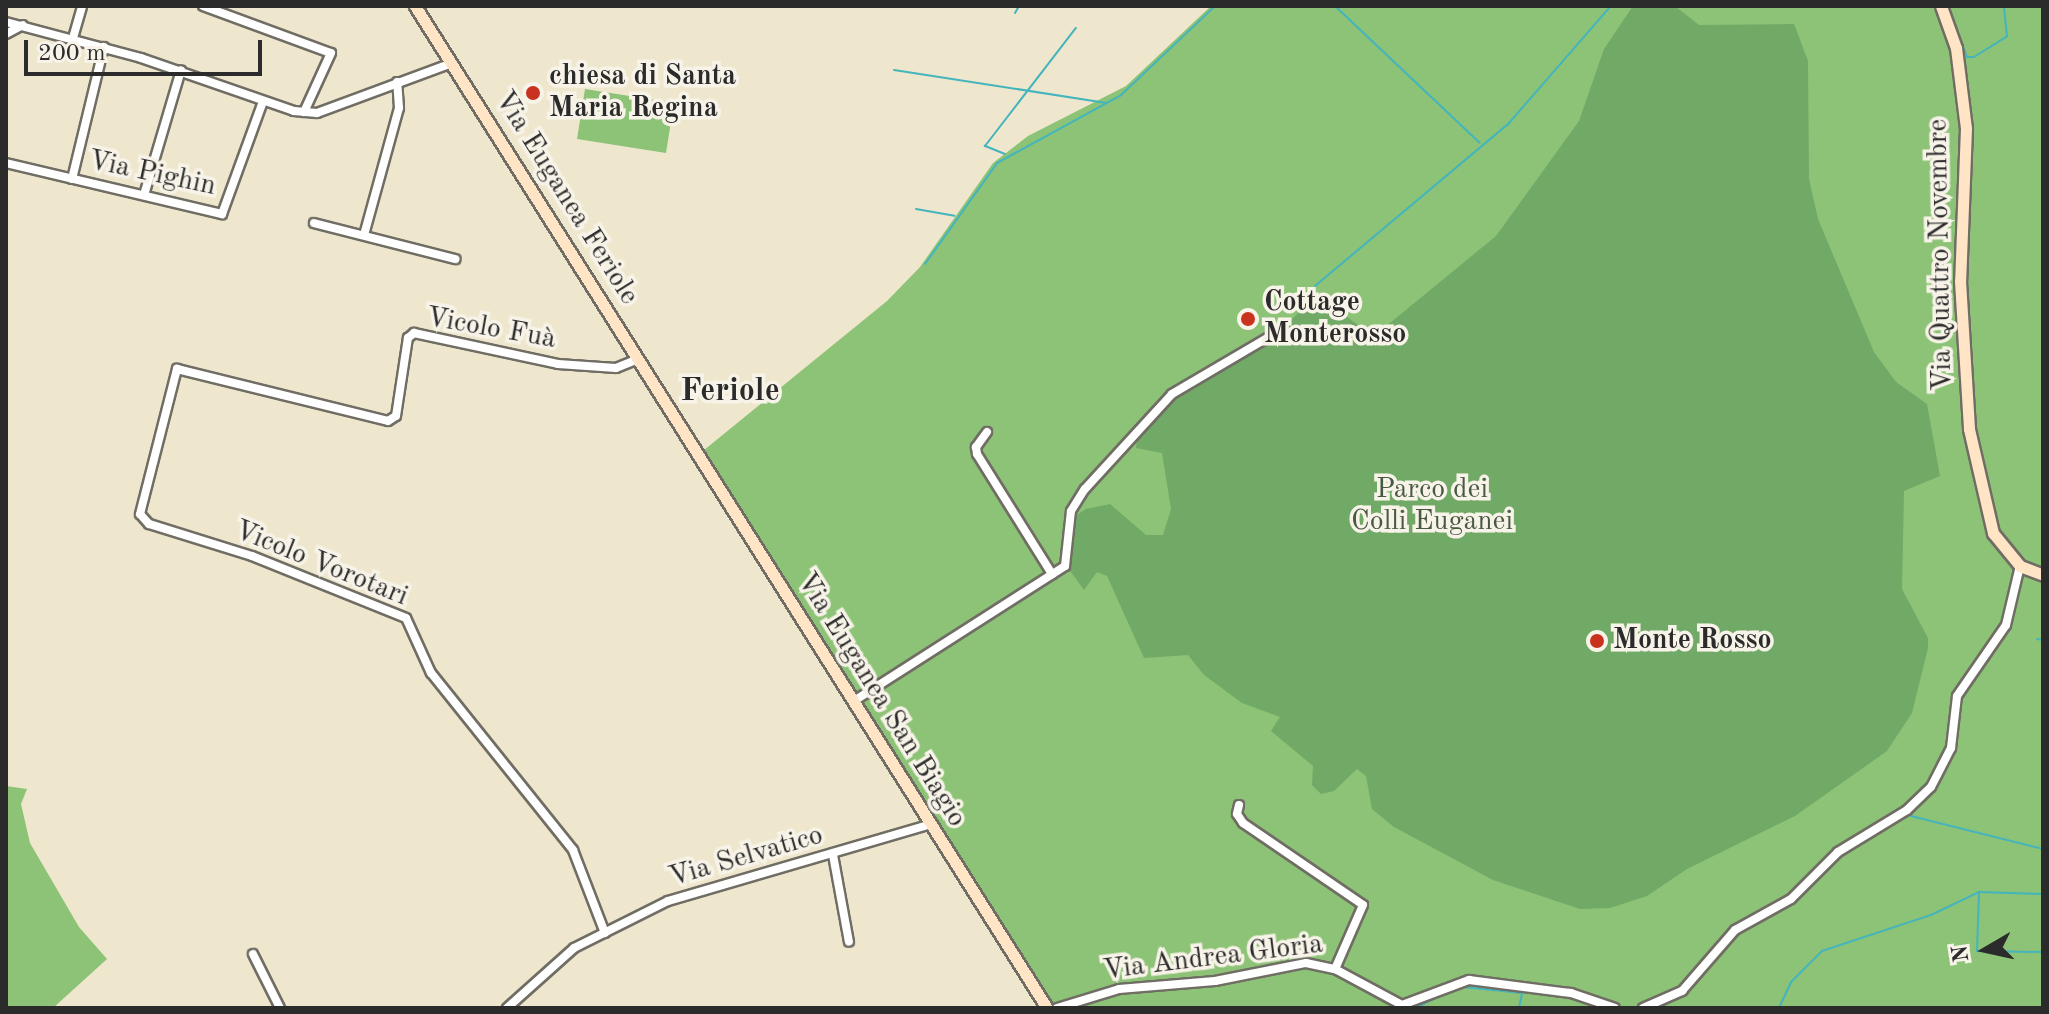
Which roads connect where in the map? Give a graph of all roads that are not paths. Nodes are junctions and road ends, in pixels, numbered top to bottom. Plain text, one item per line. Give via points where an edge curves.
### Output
1 (82, 6) edge
2 (203, 6) edge
3 (415, 6) edge
4 (1941, 6) edge
5 (6, 22) edge
6 (23, 25) junction
7 (6, 34) edge
8 (73, 38) junction
9 (104, 47) junction
10 (452, 63) junction
11 (181, 70) junction
12 (397, 82) junction
13 (262, 104) junction
14 (304, 112) junction
15 (6, 163) edge
16 (72, 179) junction
17 (144, 195) junction
18 (314, 223) dead end
19 (364, 235) junction
20 (455, 259) dead end
21 (1274, 334) dead end
22 (638, 359) junction
23 (172, 374) joint
24 (674, 417) joint
25 (987, 432) dead end
26 (2020, 566) junction
27 (1052, 574) junction
28 (2043, 575) edge
29 (854, 701) junction
30 (1239, 805) dead end
31 (931, 824) junction
32 (833, 855) junction
33 (605, 933) junction
34 (849, 942) dead end
35 (253, 954) dead end
36 (1335, 969) junction
37 (280, 1008) edge
38 (507, 1008) edge
39 (1047, 1008) edge
40 (1057, 1008) edge
41 (1615, 1008) edge
42 (1643, 1008) edge

1 - 8 street
2 - 14 street via 331,53
3 - 10 main road, Via Euganea Feriole
4 - 26 main road, Via Quattro Novembre via 1956,48 1966,128 1960,281 1969,429 1993,533
5 - 6 street
6 - 7 street
6 - 8 street
8 - 9 street
9 - 11 street
9 - 16 street
10 - 12 street
10 - 22 main road, Via Euganea Feriole
11 - 13 street
11 - 17 street
12 - 14 street via 317,113
12 - 19 street via 399,108
13 - 14 street
13 - 17 street, Via Pighin via 222,214
15 - 16 street, Via Pighin
16 - 17 street, Via Pighin
18 - 19 street
19 - 20 street
21 - 27 street via 1262,346 1172,394 1085,489 1071,511 1065,566
22 - 23 street, Vicolo Fuà via 616,368 558,364 414,333 408,338 396,416 388,421 189,368
22 - 24 main road, Via Euganea Feriole
23 - 33 street, Vicolo Vorotari via 141,506 143,521 265,560 406,618 431,673 573,850
24 - 29 main road, Via Euganea San Biagio
25 - 27 street via 977,454
26 - 28 main road, Via Quattro Novembre
26 - 42 street via 2006,625 1957,696 1951,748 1931,787 1907,810 1838,852 1791,899 1735,930 1682,991
27 - 29 street
29 - 31 main road, Via Euganea San Biagio
30 - 36 street, Via Andrea Gloria via 1243,823 1363,905
31 - 32 street, Via Selvatico
31 - 39 main road, Via Euganea San Biagio
32 - 33 street, Via Selvatico via 709,886
32 - 34 street
33 - 38 street, Via Selvatico via 562,956
35 - 37 street
36 - 40 street, Via Andrea Gloria via 1306,963 1215,981 1119,989
36 - 41 street via 1402,1005 1469,980 1571,993

